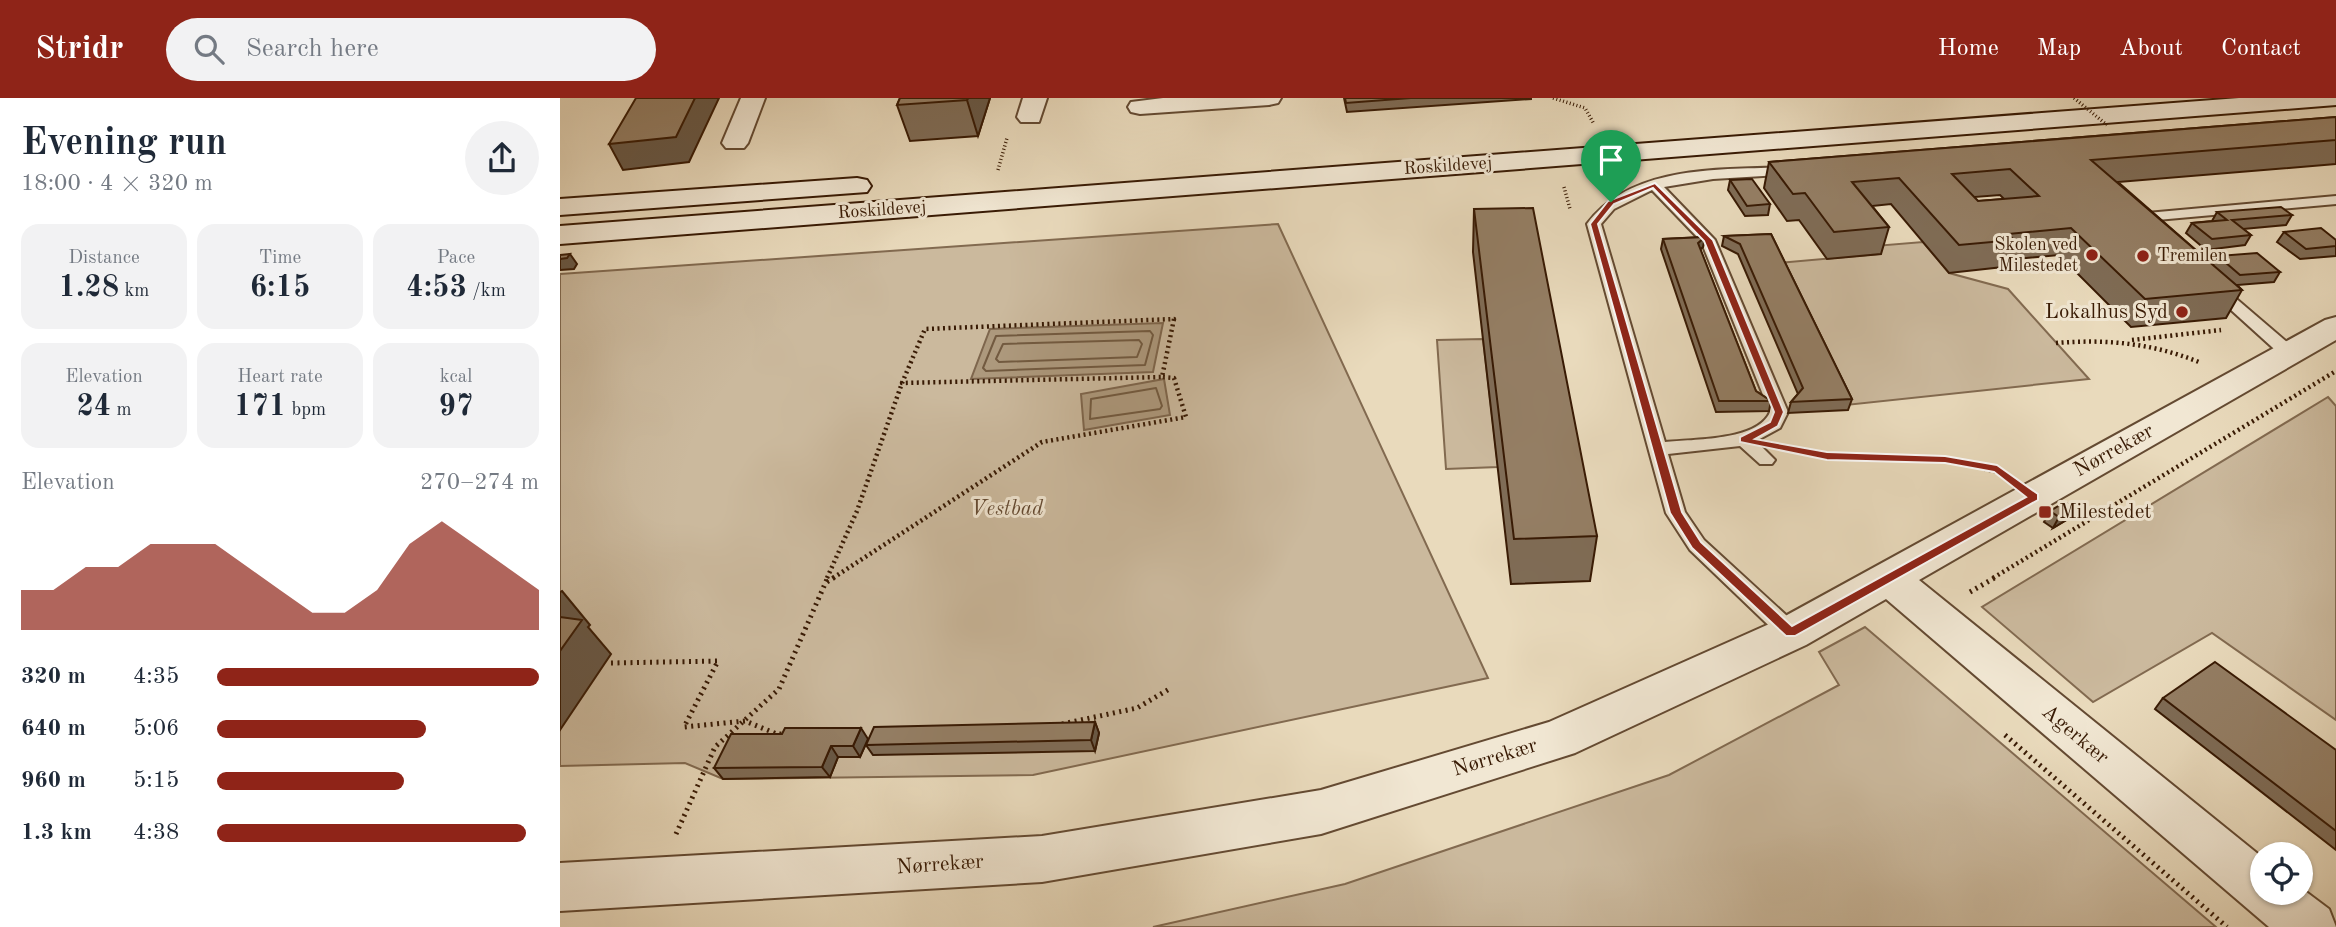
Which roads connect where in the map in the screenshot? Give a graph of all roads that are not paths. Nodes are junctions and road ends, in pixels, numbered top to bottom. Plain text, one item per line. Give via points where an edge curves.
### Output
1 (753, 98) edge
2 (1269, 98) edge
3 (2046, 98) edge
4 (2335, 98) edge
5 (1140, 107) dead end
6 (735, 144) dead end
7 (1806, 170) edge
8 (944, 180) dead end
9 (879, 184) dead end
10 (1655, 185) junction
11 (2336, 200) edge
12 (560, 207) edge
13 (560, 236) edge
14 (2156, 236) edge
15 (2197, 272) edge
16 (2336, 327) edge
17 (2274, 340) junction
18 (1744, 440) junction
19 (1656, 449) junction
20 (1766, 460) dead end
21 (1890, 579) junction
22 (1791, 633) junction
23 (2250, 879) edge
24 (560, 887) edge
25 (2282, 905) edge
26 (2310, 927) edge

1 - 6 main road
2 - 5 main road
3 - 8 main road, Roskildevej
4 - 13 main road, Roskildevej
7 - 10 lane
9 - 12 main road, Roskildevej
10 - 18 lane via 1708,240 1779,412 1774,424
10 - 19 lane via 1611,202 1594,224
11 - 14 lane via 2136,218
15 - 17 lane
16 - 17 main road, Nørrekær
17 - 21 main road, Nørrekær via 2236,383
18 - 19 lane
18 - 20 lane
19 - 22 lane via 1686,531
21 - 22 main road, Nørrekær
21 - 23 main road, Agerkær
22 - 24 main road, Nørrekær via 1559,739 1321,812 1042,859
25 - 26 main road, Agerkær

